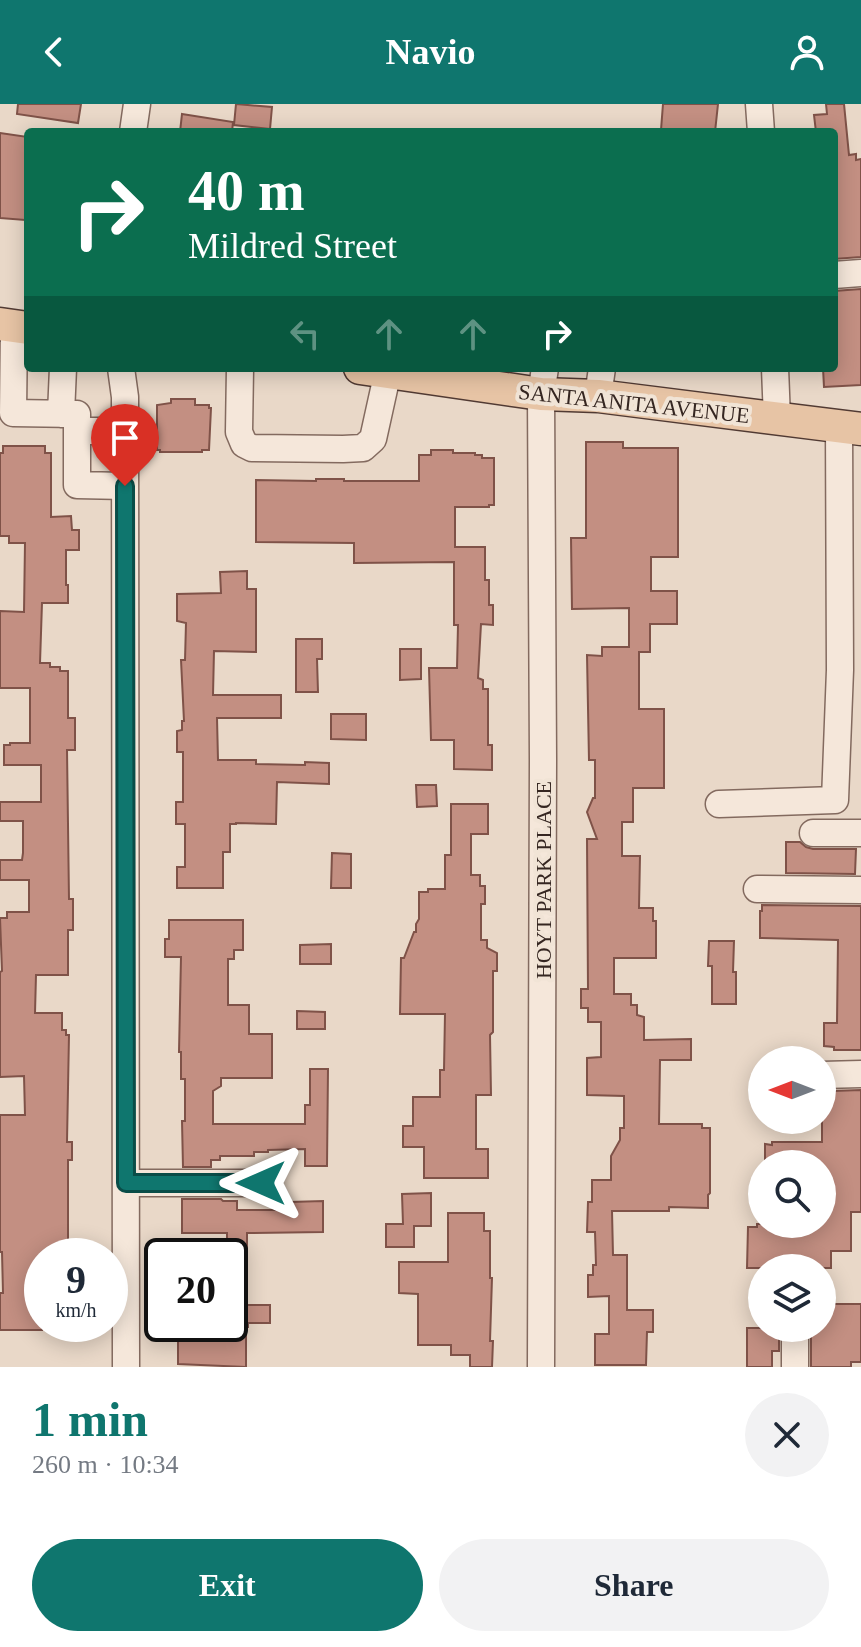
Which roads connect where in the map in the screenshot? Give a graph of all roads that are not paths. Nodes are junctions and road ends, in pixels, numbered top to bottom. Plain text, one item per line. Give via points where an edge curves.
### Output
1 (137, 104) edge
2 (759, 104) edge
3 (134, 128) edge
4 (761, 128) edge
5 (861, 273) edge
6 (838, 275) edge
7 (14, 326) edge
8 (63, 372) edge
9 (122, 372) edge
10 (240, 372) edge
11 (372, 372) edge
12 (434, 372) edge
13 (775, 372) edge
14 (543, 381) edge
15 (600, 382) edge
16 (777, 419) junction
17 (69, 422) junction
18 (850, 428) edge
19 (125, 431) junction
20 (125, 486) junction
21 (719, 804) dead end
22 (813, 833) dead end
23 (861, 833) edge
24 (757, 889) dead end
25 (861, 890) edge
26 (861, 1074) edge
27 (836, 1075) edge
28 (126, 1183) junction
29 (261, 1183) dead end
30 (795, 1342) edge
31 (126, 1367) edge
32 (541, 1367) edge
33 (795, 1367) edge

1 - 3 street
2 - 4 street
5 - 6 street
7 - 17 street via 13,413
8 - 17 street
9 - 19 street
10 - 11 street via 239,432 252,448 363,448 373,439
12 - 14 main road, SANTA ANITA AVENUE
13 - 16 street
14 - 15 main road, SANTA ANITA AVENUE
14 - 32 street, HOYT PARK PLACE
15 - 16 main road, SANTA ANITA AVENUE
16 - 18 main road, SANTA ANITA AVENUE
17 - 19 street
17 - 20 street via 77,485
18 - 21 street via 835,800
19 - 20 street
20 - 28 street
22 - 23 street
24 - 25 street
26 - 27 street
28 - 29 street
28 - 31 street
30 - 33 street

